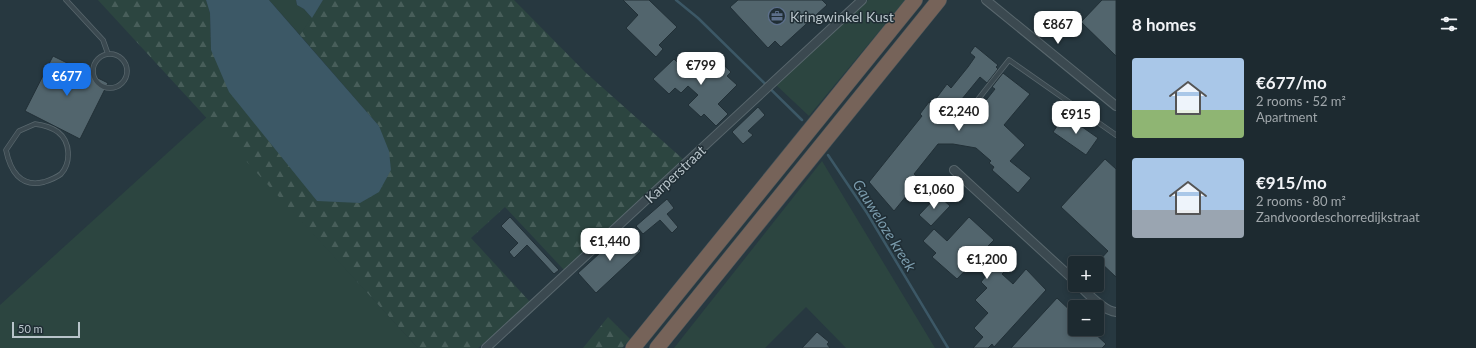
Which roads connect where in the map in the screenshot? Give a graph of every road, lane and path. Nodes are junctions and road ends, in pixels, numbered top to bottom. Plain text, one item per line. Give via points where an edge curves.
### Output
1 (66, 0) edge
2 (862, 0) edge
3 (915, 0) edge
4 (939, 0) edge
5 (986, 0) edge
6 (108, 54) junction
7 (1116, 106) edge
8 (972, 107) dead end
9 (1116, 135) edge
10 (0, 147) edge
11 (6, 150) junction
12 (954, 170) dead end
13 (1068, 275) edge
14 (1086, 292) edge
15 (1116, 312) edge
16 (486, 348) edge
17 (633, 348) edge
18 (657, 348) edge

1 - 6 lane via 103,40
2 - 16 street, Karperstraat
3 - 17 highway
4 - 18 highway
5 - 7 street
6 - 6 lane via 101,56 93,69 98,83 112,88 119,85 127,73 122,59
8 - 9 lane via 1009,60
10 - 11 lane
11 - 11 lane via 13,172 28,183 38,184 52,180 61,174 67,163 68,150 64,138 45,126 35,124 18,131
12 - 13 street
14 - 15 street via 1112,312

